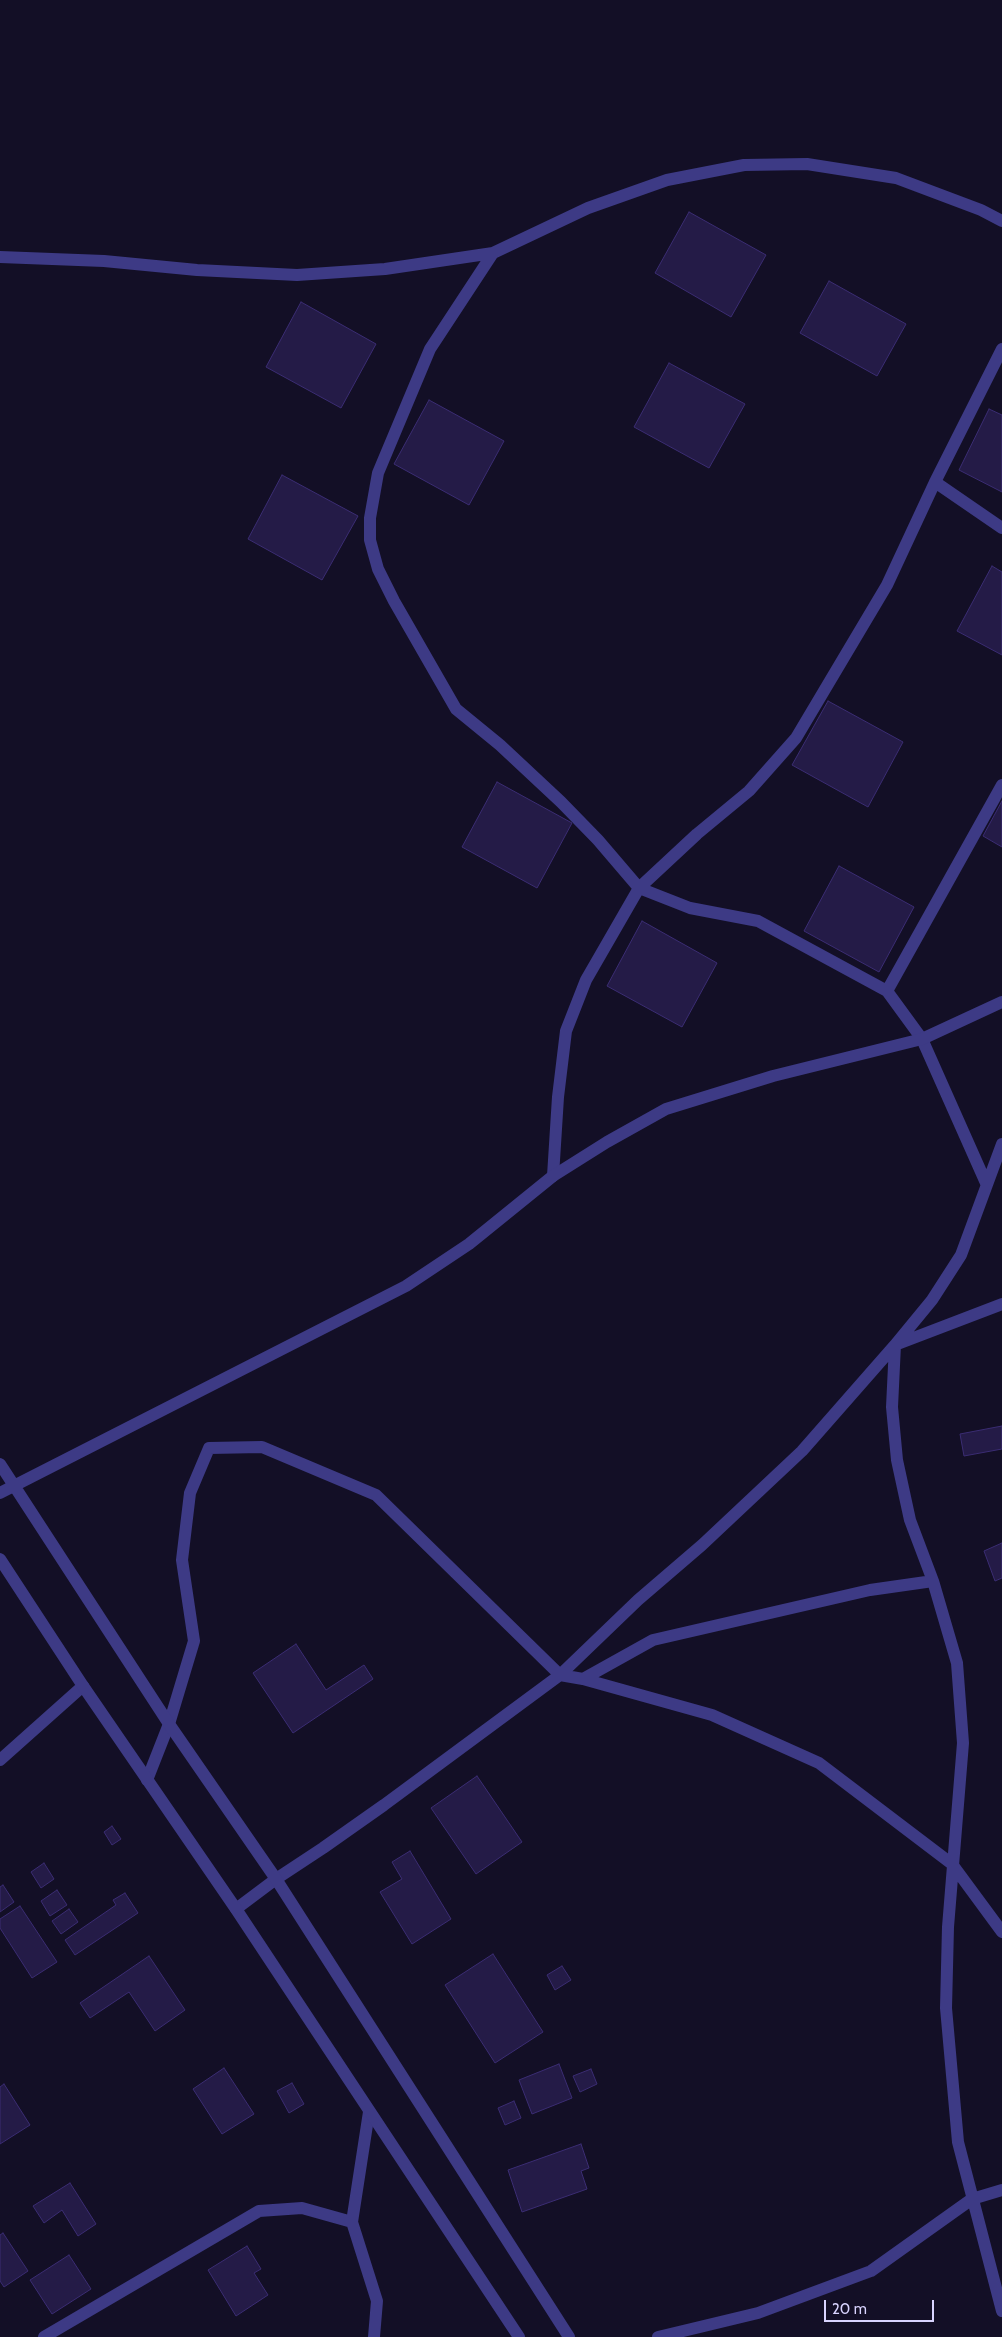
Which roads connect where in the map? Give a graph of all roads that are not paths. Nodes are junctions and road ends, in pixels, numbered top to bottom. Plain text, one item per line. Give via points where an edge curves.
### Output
1 (1002, 221) edge
2 (493, 253) junction
3 (0, 257) edge
4 (1002, 349) edge
5 (935, 482) junction
6 (1002, 528) edge
7 (1002, 785) edge
8 (640, 888) junction
9 (887, 991) junction
10 (1002, 1002) edge
11 (922, 1039) junction
12 (1002, 1144) edge
13 (553, 1176) junction
14 (986, 1182) junction
15 (1002, 1304) edge
16 (895, 1344) junction
17 (0, 1464) edge
18 (16, 1486) junction
19 (0, 1493) edge
20 (0, 1559) edge
21 (933, 1581) junction
22 (560, 1675) junction
23 (583, 1679) junction
24 (84, 1686) junction
25 (169, 1724) junction
26 (0, 1760) edge
27 (147, 1780) junction
28 (952, 1864) junction
29 (276, 1879) junction
30 (236, 1909) junction
31 (1002, 1932) edge
32 (368, 2112) junction
33 (1002, 2190) edge
34 (972, 2199) junction
35 (352, 2222) junction
36 (1002, 2311) edge
37 (44, 2337) edge
38 (374, 2337) edge
39 (519, 2337) edge
40 (569, 2337) edge
41 (658, 2337) edge

1 - 2 street via 896,178 806,164 744,165 667,180 614,198
2 - 3 street via 385,270 298,274 197,270 104,260
2 - 8 street via 430,349 378,473 370,518 370,540 378,569 456,709 561,802
4 - 5 street
5 - 6 street
5 - 8 street via 887,585 796,738 749,792
7 - 9 street
8 - 9 street via 690,908 758,921
8 - 13 street via 586,980 566,1031
9 - 11 street
10 - 11 street
11 - 13 street via 773,1076 666,1109
11 - 14 street
12 - 14 street
13 - 18 street via 469,1244 406,1286
14 - 16 street via 961,1255 932,1300
15 - 16 street
16 - 21 street via 892,1407 897,1460 910,1520
16 - 22 street via 802,1451
17 - 18 street
18 - 19 street
18 - 25 street
20 - 24 street
21 - 23 street via 870,1590 653,1640
21 - 28 street via 957,1663 963,1743
22 - 23 street
22 - 25 street via 376,1495 262,1447 209,1448 190,1493 182,1560 194,1640
22 - 29 street via 346,1832
23 - 28 street via 712,1715 819,1763
24 - 26 street
24 - 27 street
25 - 27 street
25 - 29 street
27 - 30 street
28 - 31 street
28 - 34 street via 946,2008 958,2142
29 - 30 street
29 - 40 street
30 - 32 street
32 - 35 street
32 - 39 street
33 - 34 street
34 - 36 street
34 - 41 street via 871,2271 758,2313
35 - 37 street via 302,2208 258,2211
35 - 38 street via 376,2301

